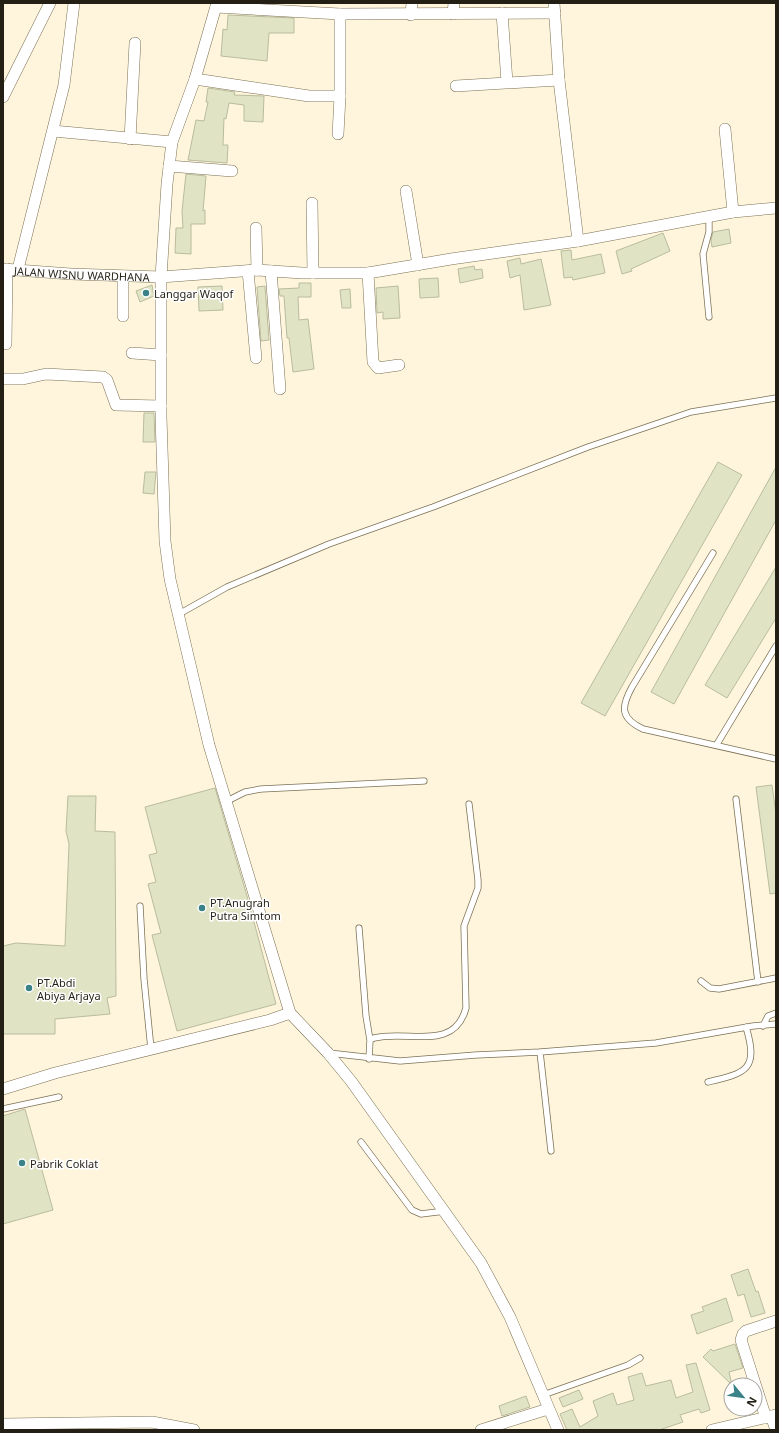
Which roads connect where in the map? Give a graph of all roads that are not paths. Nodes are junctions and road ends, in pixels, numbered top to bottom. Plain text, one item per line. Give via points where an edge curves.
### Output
1 (50, 3) edge
2 (74, 3) edge
3 (412, 3) edge
4 (217, 5) edge
5 (554, 8) edge
6 (454, 9) edge
7 (502, 13) junction
8 (340, 14) junction
9 (411, 15) junction
10 (135, 43) dead end
11 (195, 79) junction
12 (559, 80) junction
13 (507, 82) junction
14 (6, 86) edge
15 (456, 86) dead end
16 (340, 96) junction
17 (3, 97) edge
18 (725, 129) dead end
19 (53, 132) junction
20 (338, 134) dead end
21 (130, 138) junction
22 (172, 142) junction
23 (169, 166) junction
24 (232, 171) dead end
25 (406, 191) dead end
26 (312, 203) dead end
27 (776, 208) edge
28 (733, 212) junction
29 (709, 216) junction
30 (256, 228) dead end
31 (578, 241) junction
32 (418, 265) junction
33 (9, 269) edge
34 (271, 270) junction
35 (253, 271) junction
36 (313, 273) junction
37 (368, 273) junction
38 (123, 276) junction
39 (161, 277) junction
40 (123, 316) dead end
41 (709, 318) dead end
42 (6, 344) dead end
43 (132, 353) dead end
44 (161, 354) junction
45 (256, 358) dead end
46 (399, 365) dead end
47 (3, 379) edge
48 (280, 389) dead end
49 (776, 398) edge
50 (161, 406) junction
51 (713, 553) dead end
52 (179, 614) junction
53 (776, 646) edge
54 (717, 744) junction
55 (776, 759) edge
56 (424, 781) dead end
57 (736, 799) dead end
58 (225, 802) junction
59 (469, 804) dead end
60 (140, 906) dead end
61 (359, 928) dead end
62 (776, 978) edge
63 (701, 981) dead end
64 (758, 982) junction
65 (290, 1013) junction
66 (776, 1013) edge
67 (776, 1024) edge
68 (763, 1026) junction
69 (746, 1027) junction
70 (370, 1040) junction
71 (151, 1049) junction
72 (540, 1052) junction
73 (328, 1053) junction
74 (369, 1059) junction
75 (708, 1082) dead end
76 (3, 1089) edge
77 (59, 1097) dead end
78 (3, 1109) edge
79 (361, 1142) dead end
80 (551, 1151) dead end
81 (444, 1212) junction
82 (776, 1321) edge
83 (640, 1358) dead end
84 (543, 1395) junction
85 (548, 1409) junction
86 (771, 1417) edge
87 (3, 1424) edge
88 (194, 1430) edge
89 (481, 1430) edge
90 (558, 1430) edge
91 (712, 1430) edge
92 (776, 1430) edge

1 - 14 street
2 - 19 street via 64,85
3 - 9 street
4 - 8 street
4 - 11 street
5 - 7 street
5 - 12 street
6 - 7 street
6 - 9 street
7 - 13 street
8 - 9 street
8 - 16 street
10 - 21 street
11 - 16 street via 309,96
11 - 22 street
12 - 13 street
12 - 31 street
13 - 15 street
14 - 17 street
16 - 20 street
18 - 28 street
19 - 21 street
19 - 33 street
21 - 22 street
22 - 23 street
23 - 24 street
23 - 39 street
25 - 32 street
26 - 36 street
27 - 28 street, JALAN WISNU WARDHANA
28 - 29 street, JALAN WISNU WARDHANA
29 - 31 street, JALAN WISNU WARDHANA
29 - 41 lane via 709,232 703,254
30 - 35 street
31 - 32 street, JALAN WISNU WARDHANA
32 - 37 street, JALAN WISNU WARDHANA
33 - 38 street, JALAN WISNU WARDHANA
33 - 42 street
34 - 35 street, JALAN WISNU WARDHANA
34 - 36 street, JALAN WISNU WARDHANA
34 - 48 street
35 - 39 street, JALAN WISNU WARDHANA
35 - 45 street
36 - 37 street, JALAN WISNU WARDHANA
37 - 46 street via 373,362 378,368
38 - 39 street, JALAN WISNU WARDHANA
38 - 40 street
39 - 44 street
43 - 44 street
44 - 50 street
47 - 50 street via 23,379 46,374 103,377 107,380 116,405
49 - 52 lane via 691,412 588,447 440,505 329,544 227,587
50 - 52 street via 165,541 170,578
51 - 54 lane via 632,687 625,700 624,709 632,724 643,729
52 - 58 street
53 - 54 lane
54 - 55 lane
56 - 58 lane via 261,789 245,792
57 - 64 lane
58 - 65 street
59 - 70 lane via 478,884 464,926 464,1016 456,1028 444,1035 379,1036
60 - 71 lane
61 - 70 lane
62 - 64 lane
63 - 64 lane via 710,988 719,989
65 - 71 street
65 - 73 street
66 - 68 lane via 769,1015
67 - 68 lane
68 - 69 lane
69 - 72 lane via 656,1043
69 - 75 lane via 752,1049 746,1069 733,1076
70 - 74 lane
71 - 76 street via 54,1073
72 - 74 lane via 400,1061
72 - 80 lane
73 - 74 lane
73 - 81 street via 351,1081
77 - 78 lane
79 - 81 lane via 412,1210 421,1214
81 - 84 street via 497,1290
82 - 86 street via 746,1331 741,1340
83 - 84 lane via 628,1365
84 - 85 street
85 - 89 street
85 - 90 street
86 - 91 street
86 - 92 street
87 - 88 street via 152,1422

